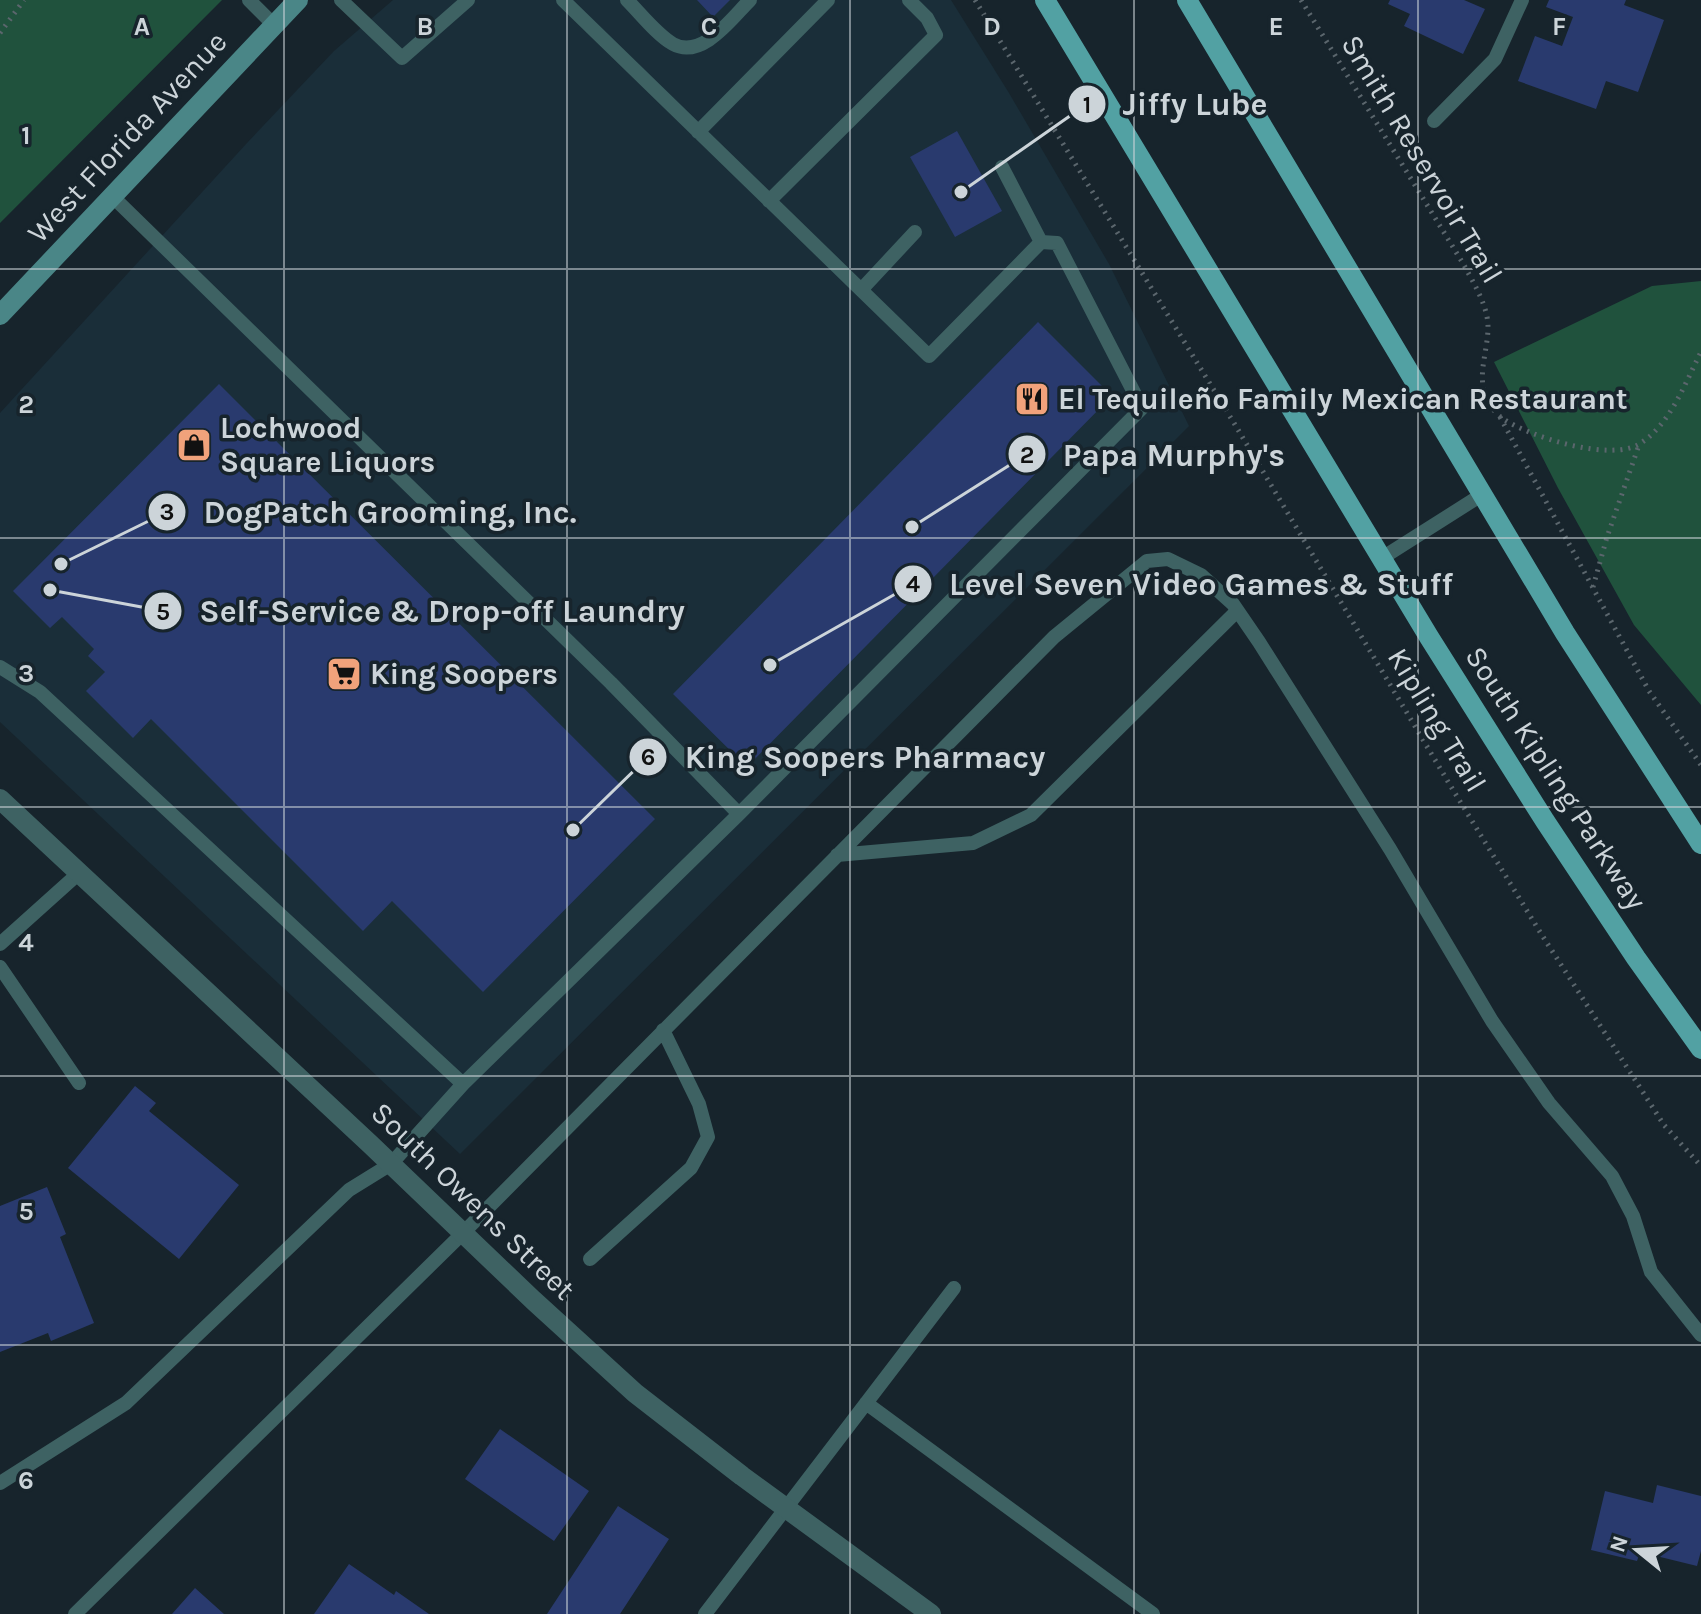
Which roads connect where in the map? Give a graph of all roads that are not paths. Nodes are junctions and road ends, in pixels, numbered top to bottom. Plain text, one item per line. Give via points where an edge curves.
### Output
1 (249, 0) edge
2 (298, 0) edge
3 (341, 0) edge
4 (468, 0) edge
5 (563, 0) edge
6 (627, 0) edge
7 (750, 0) edge
8 (828, 0) edge
9 (909, 0) edge
10 (1045, 0) edge
11 (1187, 0) edge
12 (1522, 0) edge
13 (273, 24) junction
14 (1434, 121) dead end
15 (698, 132) junction
16 (1002, 167) dead end
17 (112, 196) junction
18 (769, 201) junction
19 (915, 232) dead end
20 (1041, 242) junction
21 (861, 290) junction
22 (0, 315) edge
23 (1483, 494) junction
24 (1382, 558) junction
25 (1237, 611) junction
26 (0, 667) edge
27 (0, 799) edge
28 (739, 814) junction
29 (1701, 844) edge
30 (837, 855) junction
31 (79, 873) junction
32 (0, 944) edge
33 (0, 967) edge
34 (663, 1030) junction
35 (1701, 1049) edge
36 (79, 1083) dead end
37 (463, 1084) junction
38 (391, 1164) junction
39 (463, 1233) junction
40 (590, 1259) dead end
41 (954, 1288) dead end
42 (1701, 1335) edge
43 (866, 1403) junction
44 (0, 1483) edge
45 (786, 1508) junction
46 (75, 1614) edge
47 (705, 1614) edge
48 (931, 1614) edge
49 (1153, 1614) edge

1 - 13 lane
2 - 13 street, West Florida Avenue
3 - 4 lane via 402,58
5 - 15 lane
6 - 7 lane via 664,38 692,48 711,40
8 - 15 lane
9 - 18 lane via 936,35
10 - 24 main road, South Kipling Parkway
11 - 23 main road
12 - 14 lane via 1495,59
13 - 17 street, West Florida Avenue
15 - 18 lane
16 - 20 lane
17 - 22 street, West Florida Avenue
17 - 28 lane
18 - 21 lane
19 - 21 lane
20 - 21 lane via 929,356
20 - 28 lane via 1057,243 1142,408
23 - 24 lane
23 - 29 main road
24 - 35 main road, South Kipling Parkway via 1545,821
25 - 30 lane via 1031,815 973,843
25 - 30 lane via 1201,575 1168,559 1147,561 1054,637
25 - 42 lane via 1382,836 1492,1021 1549,1103 1612,1176 1633,1216 1651,1272
26 - 37 lane via 40,692
27 - 31 street, South Owens Street
28 - 37 lane
30 - 34 lane
31 - 32 lane
31 - 38 street, South Owens Street
33 - 36 lane
34 - 39 lane
34 - 40 lane via 699,1104 708,1137 691,1168
37 - 38 lane
38 - 39 street, South Owens Street
38 - 44 lane via 349,1190 126,1403
39 - 45 street, South Owens Street via 635,1393
39 - 46 lane
41 - 43 lane
43 - 45 lane
43 - 49 lane
45 - 47 lane
45 - 48 street, South Owens Street

